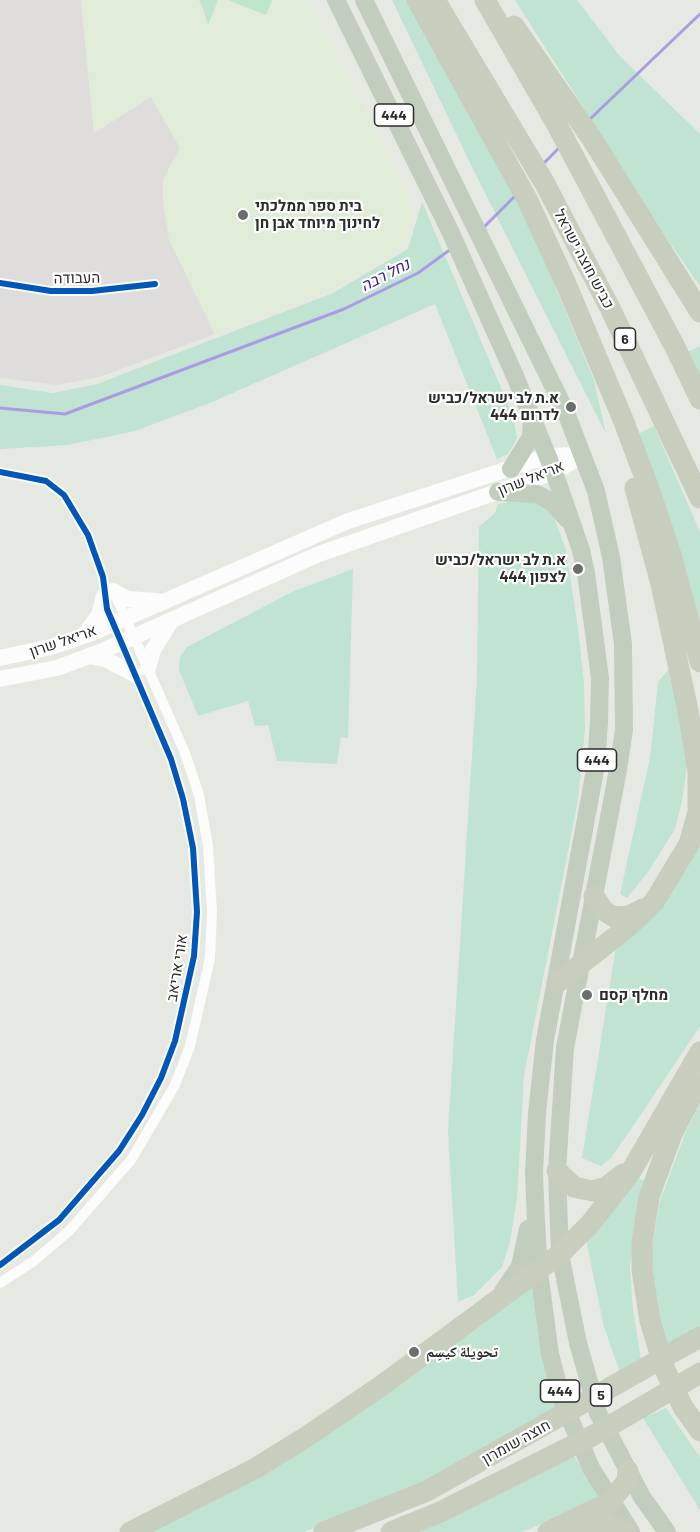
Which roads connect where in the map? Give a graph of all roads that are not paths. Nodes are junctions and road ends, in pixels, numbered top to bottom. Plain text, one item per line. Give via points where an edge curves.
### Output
1 (336, 0) edge
2 (364, 0) edge
3 (417, 0) edge
4 (435, 0) edge
5 (485, 0) edge
6 (496, 0) edge
7 (0, 283) edge
8 (155, 284) dead end
9 (700, 312) edge
10 (591, 344) junction
11 (700, 399) edge
12 (532, 417) junction
13 (583, 455) junction
14 (551, 464) junction
15 (511, 469) junction
16 (0, 472) edge
17 (498, 492) junction
18 (700, 498) edge
19 (573, 526) junction
20 (108, 594) junction
21 (164, 601) junction
22 (119, 620) junction
23 (171, 621) junction
24 (83, 636) junction
25 (128, 640) junction
26 (88, 656) junction
27 (0, 658) edge
28 (700, 662) edge
29 (141, 671) junction
30 (0, 679) edge
31 (594, 896) junction
32 (654, 902) junction
33 (580, 963) junction
34 (557, 983) junction
35 (698, 1055) edge
36 (700, 1081) edge
37 (645, 1148) junction
38 (557, 1171) junction
39 (534, 1173) junction
40 (560, 1254) junction
41 (0, 1265) edge
42 (539, 1272) junction
43 (0, 1284) edge
44 (491, 1305) junction
45 (700, 1337) edge
46 (700, 1373) edge
47 (700, 1431) edge
48 (628, 1471) junction
49 (610, 1502) junction
50 (554, 1530) edge
51 (130, 1532) edge
52 (324, 1532) edge
53 (391, 1532) edge
54 (626, 1532) edge
55 (631, 1532) edge
56 (667, 1532) edge

1 - 12 main road, 444 via 467,267
2 - 13 main road, 444 via 565,410
3 - 10 highway via 527,199
4 - 18 highway, כביש חוצה ישראל / 6 via 544,182 611,310
5 - 11 highway via 557,125
6 - 9 highway via 573,111
7 - 8 street, העבודה via 51,291
10 - 28 highway via 648,486
10 - 32 highway via 661,584 698,770 698,812 689,844
12 - 14 main road, 444
12 - 15 main road via 531,437
13 - 14 main road, אריאל שרון
13 - 31 main road, 444 via 612,557 624,678 624,730
14 - 15 main road, אריאל שרון
14 - 17 main road, אריאל שרון
14 - 19 main road, 444
15 - 21 main road, אריאל שרון via 348,521
16 - 20 street via 46,481 64,495 88,535
17 - 19 main road via 528,491 547,498
17 - 23 main road, אריאל שרון via 328,550
19 - 34 main road, 444 via 593,613 600,722 596,765
20 - 21 main road
20 - 22 street
20 - 22 street
20 - 24 main road via 99,615
21 - 22 main road, אריאל שרון
22 - 24 main road, אריאל שרון
22 - 25 street, אורי אריאב
22 - 25 street
23 - 25 main road, אריאל שרון
23 - 29 main road
24 - 27 main road, אריאל שרון via 51,648
25 - 26 main road, אריאל שרון
25 - 29 street, אורי אריאב
25 - 29 street, אורי אריאב
26 - 29 main road
26 - 30 main road, אריאל שרון via 57,668
29 - 41 street, אורי אריאב via 190,831 197,912 187,995 161,1078 119,1151 59,1220
29 - 43 street, אורי אריאב via 185,753 199,795 208,846 212,912 210,958 202,998 175,1084 131,1160 69,1231
31 - 32 highway via 603,910 614,917 629,916
31 - 33 main road, 444
32 - 33 highway
33 - 34 highway
33 - 38 main road, 444 via 565,1048
34 - 39 main road, 444 via 545,1040
35 - 37 highway
36 - 47 highway via 660,1166 649,1197 642,1243 646,1302 656,1343 670,1383
37 - 38 highway via 616,1180 593,1191 574,1187
37 - 40 highway via 606,1206
38 - 40 main road, 444
39 - 42 main road, 444
39 - 44 main road via 528,1234 520,1266
40 - 42 highway
40 - 48 main road, 444 via 588,1383 598,1413
42 - 44 highway
42 - 49 main road, 444 via 550,1354 562,1400
44 - 51 highway via 381,1386 256,1468
45 - 52 highway, חוצה שומרון / 5 via 427,1491
46 - 53 highway, חוצה שומרון / 5 via 594,1435 440,1512
48 - 49 highway via 627,1481
48 - 56 main road, 444
49 - 50 highway
49 - 55 main road, 444
50 - 54 highway via 599,1523

